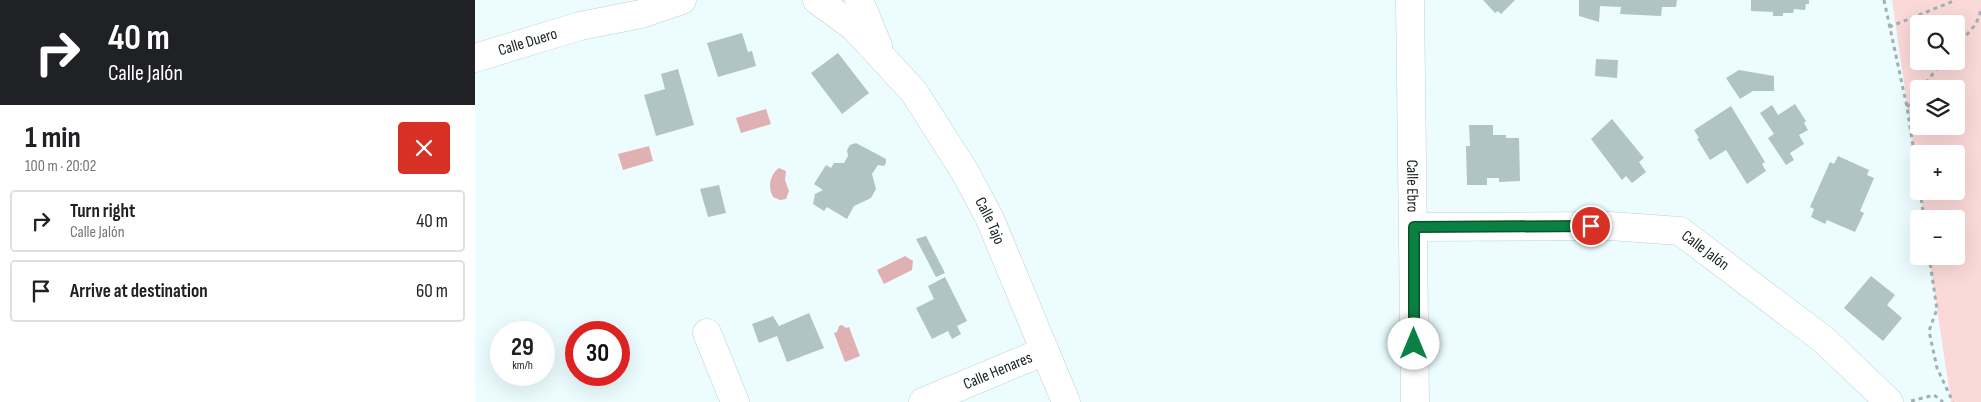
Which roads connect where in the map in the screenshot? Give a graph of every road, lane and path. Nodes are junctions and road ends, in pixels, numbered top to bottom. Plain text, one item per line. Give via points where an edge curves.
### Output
1 (643, 0) edge
2 (682, 0) edge
3 (817, 0) edge
4 (859, 0) edge
5 (1410, 0) edge
6 (1884, 0) edge
7 (1956, 0) edge
8 (1981, 10) edge
9 (580, 26) junction
10 (1889, 27) junction
11 (1965, 37) edge
12 (883, 56) junction
13 (475, 58) edge
14 (1936, 70) edge
15 (1928, 80) edge
16 (1910, 103) edge
17 (1907, 107) junction
18 (1913, 145) edge
19 (1414, 227) junction
20 (1930, 265) edge
21 (707, 333) dead end
22 (1045, 351) junction
23 (735, 402) edge
24 (923, 402) edge
25 (1066, 402) edge
26 (1415, 402) edge
27 (1889, 402) edge
28 (1905, 402) edge
29 (1943, 402) edge
30 (1953, 402) edge

1 - 9 street, Calle Duero
2 - 9 street, Calle Duero via 641,14
3 - 12 street, Calle Tajo via 853,27
4 - 12 street, Calle Tajo
5 - 19 street, Calle Ebro
6 - 10 path
7 - 10 path
8 - 11 path via 1976,24
9 - 13 street, Calle Duero
10 - 17 path
12 - 22 street, Calle Tajo via 914,92 965,172 990,219
14 - 15 path
16 - 17 path
17 - 18 path
19 - 26 street, Calle Ebro
19 - 27 street, Calle Jalón via 1610,226 1680,231 1824,340
20 - 30 path via 1937,309 1929,330 1937,368
21 - 23 street
22 - 24 street, Calle Henares
22 - 25 street, Calle Tajo
28 - 29 path via 1934,395

